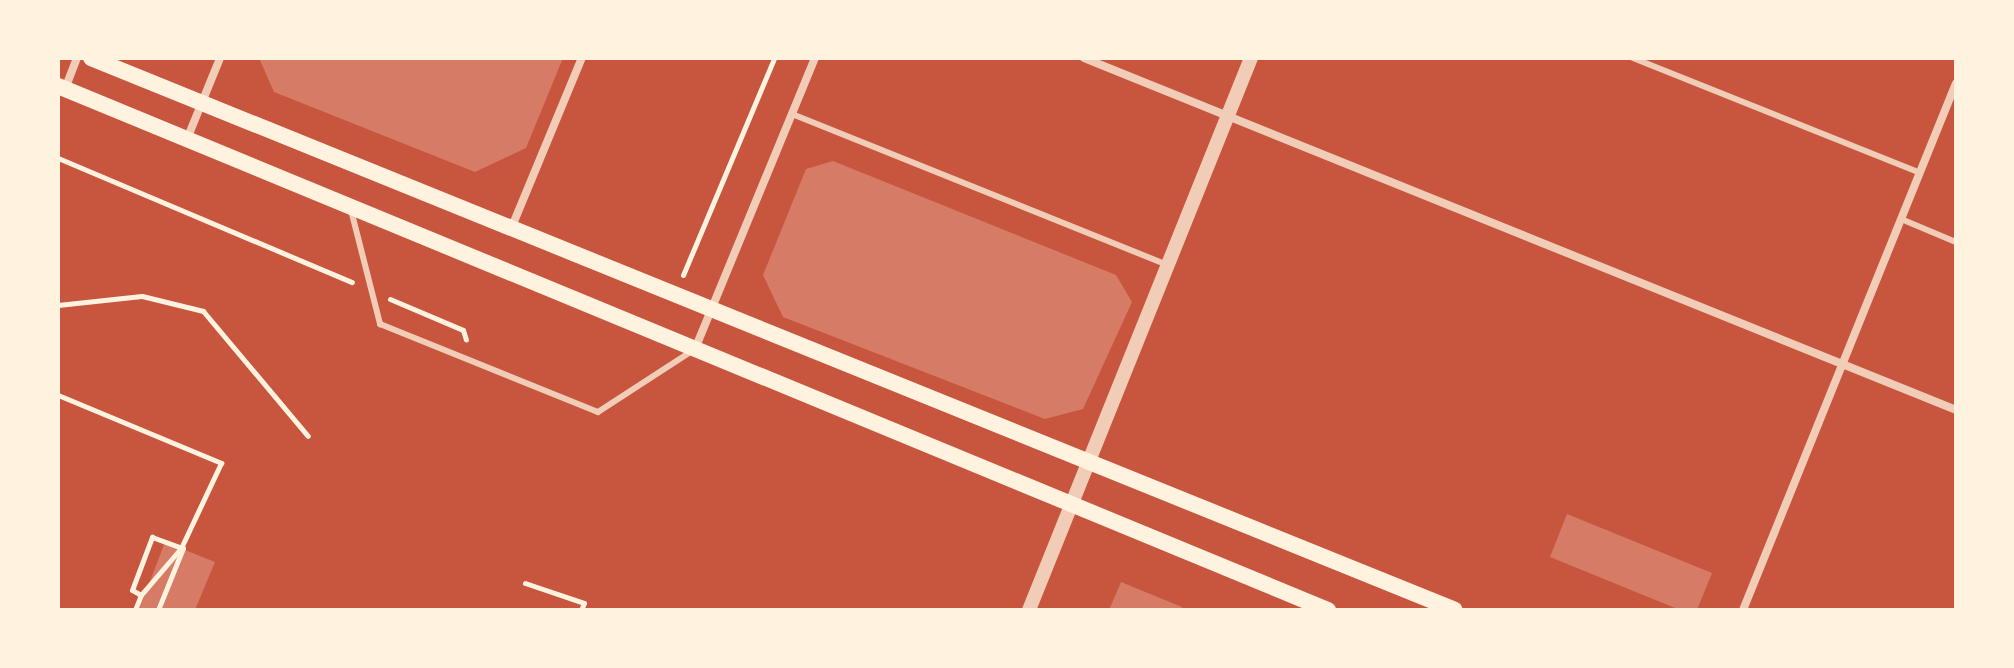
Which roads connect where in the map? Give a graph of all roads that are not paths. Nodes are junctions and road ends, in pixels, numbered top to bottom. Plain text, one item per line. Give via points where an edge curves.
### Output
1 (77, 58) edge
2 (91, 58) edge
3 (220, 58) edge
4 (582, 58) edge
5 (815, 58) edge
6 (1084, 58) edge
7 (1251, 58) edge
8 (1633, 58) edge
9 (1956, 83) edge
10 (62, 88) edge
11 (1953, 97) edge
12 (202, 102) junction
13 (792, 114) junction
14 (1227, 116) junction
15 (187, 140) junction
16 (1920, 173) junction
17 (350, 207) junction
18 (1901, 219) junction
19 (511, 229) junction
20 (1956, 242) edge
21 (1167, 265) junction
22 (711, 310) junction
23 (694, 349) junction
24 (1843, 362) junction
25 (1956, 410) edge
26 (1089, 462) junction
27 (1073, 503) junction
28 (1029, 610) edge
29 (1328, 610) edge
30 (1455, 610) edge
31 (1743, 610) edge

1 - 10 street
2 - 12 main road
3 - 12 street
4 - 19 street
5 - 13 street
6 - 14 street
7 - 14 street
8 - 16 lane
9 - 11 street
10 - 15 main road
11 - 16 street
12 - 15 street
12 - 19 main road
13 - 21 lane
13 - 22 street
14 - 21 street
14 - 24 street
15 - 17 main road
16 - 18 street
17 - 23 main road
17 - 23 lane via 380,324 598,412
18 - 20 lane
18 - 24 street
19 - 22 main road
21 - 26 street
22 - 23 street
22 - 26 main road
23 - 27 main road
24 - 25 street
24 - 31 street
26 - 27 street
26 - 30 main road
27 - 28 street
27 - 29 main road

